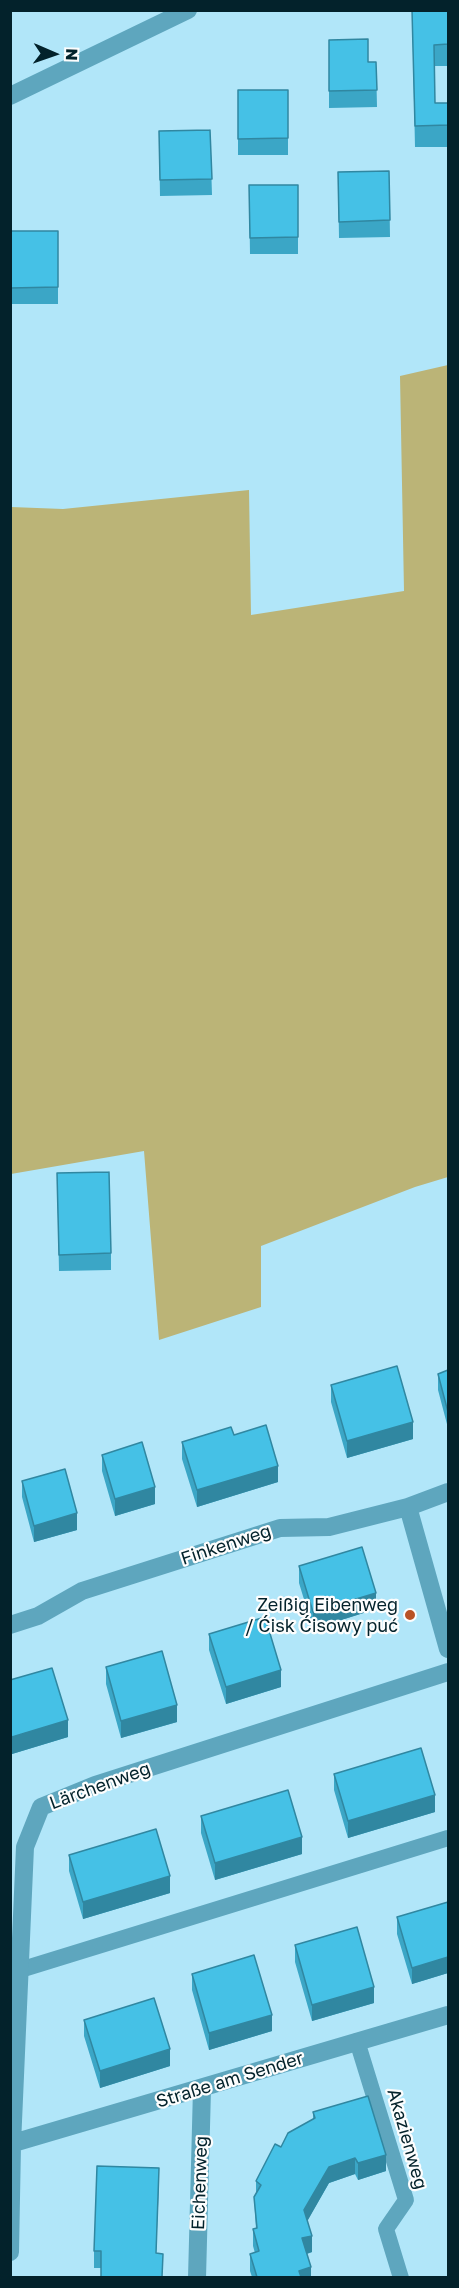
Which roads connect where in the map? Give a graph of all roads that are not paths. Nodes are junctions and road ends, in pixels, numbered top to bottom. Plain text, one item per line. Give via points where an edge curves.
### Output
1 (188, 10) edge
2 (10, 96) edge
3 (448, 1492) edge
4 (408, 1507) junction
5 (10, 1625) edge
6 (448, 1649) edge
7 (448, 1671) edge
8 (448, 1838) edge
9 (20, 1970) junction
10 (448, 2015) edge
11 (357, 2042) junction
12 (202, 2089) junction
13 (11, 2144) edge
14 (10, 2252) edge
15 (197, 2277) edge
16 (401, 2277) edge

1 - 2 street
3 - 4 street, Finkenweg
4 - 5 street, Finkenweg via 329,1527 279,1528 82,1591 38,1616
4 - 6 street
7 - 9 street, Lärchenweg via 95,1785 41,1807 25,1847
8 - 9 lane
9 - 13 street, Lärchenweg
10 - 11 street, Straße am Sender
11 - 12 street, Straße am Sender
11 - 16 lane, Akazienweg via 406,2200 386,2229
12 - 13 street, Straße am Sender
12 - 15 street, Eichenweg
13 - 14 street, Lärchenweg

